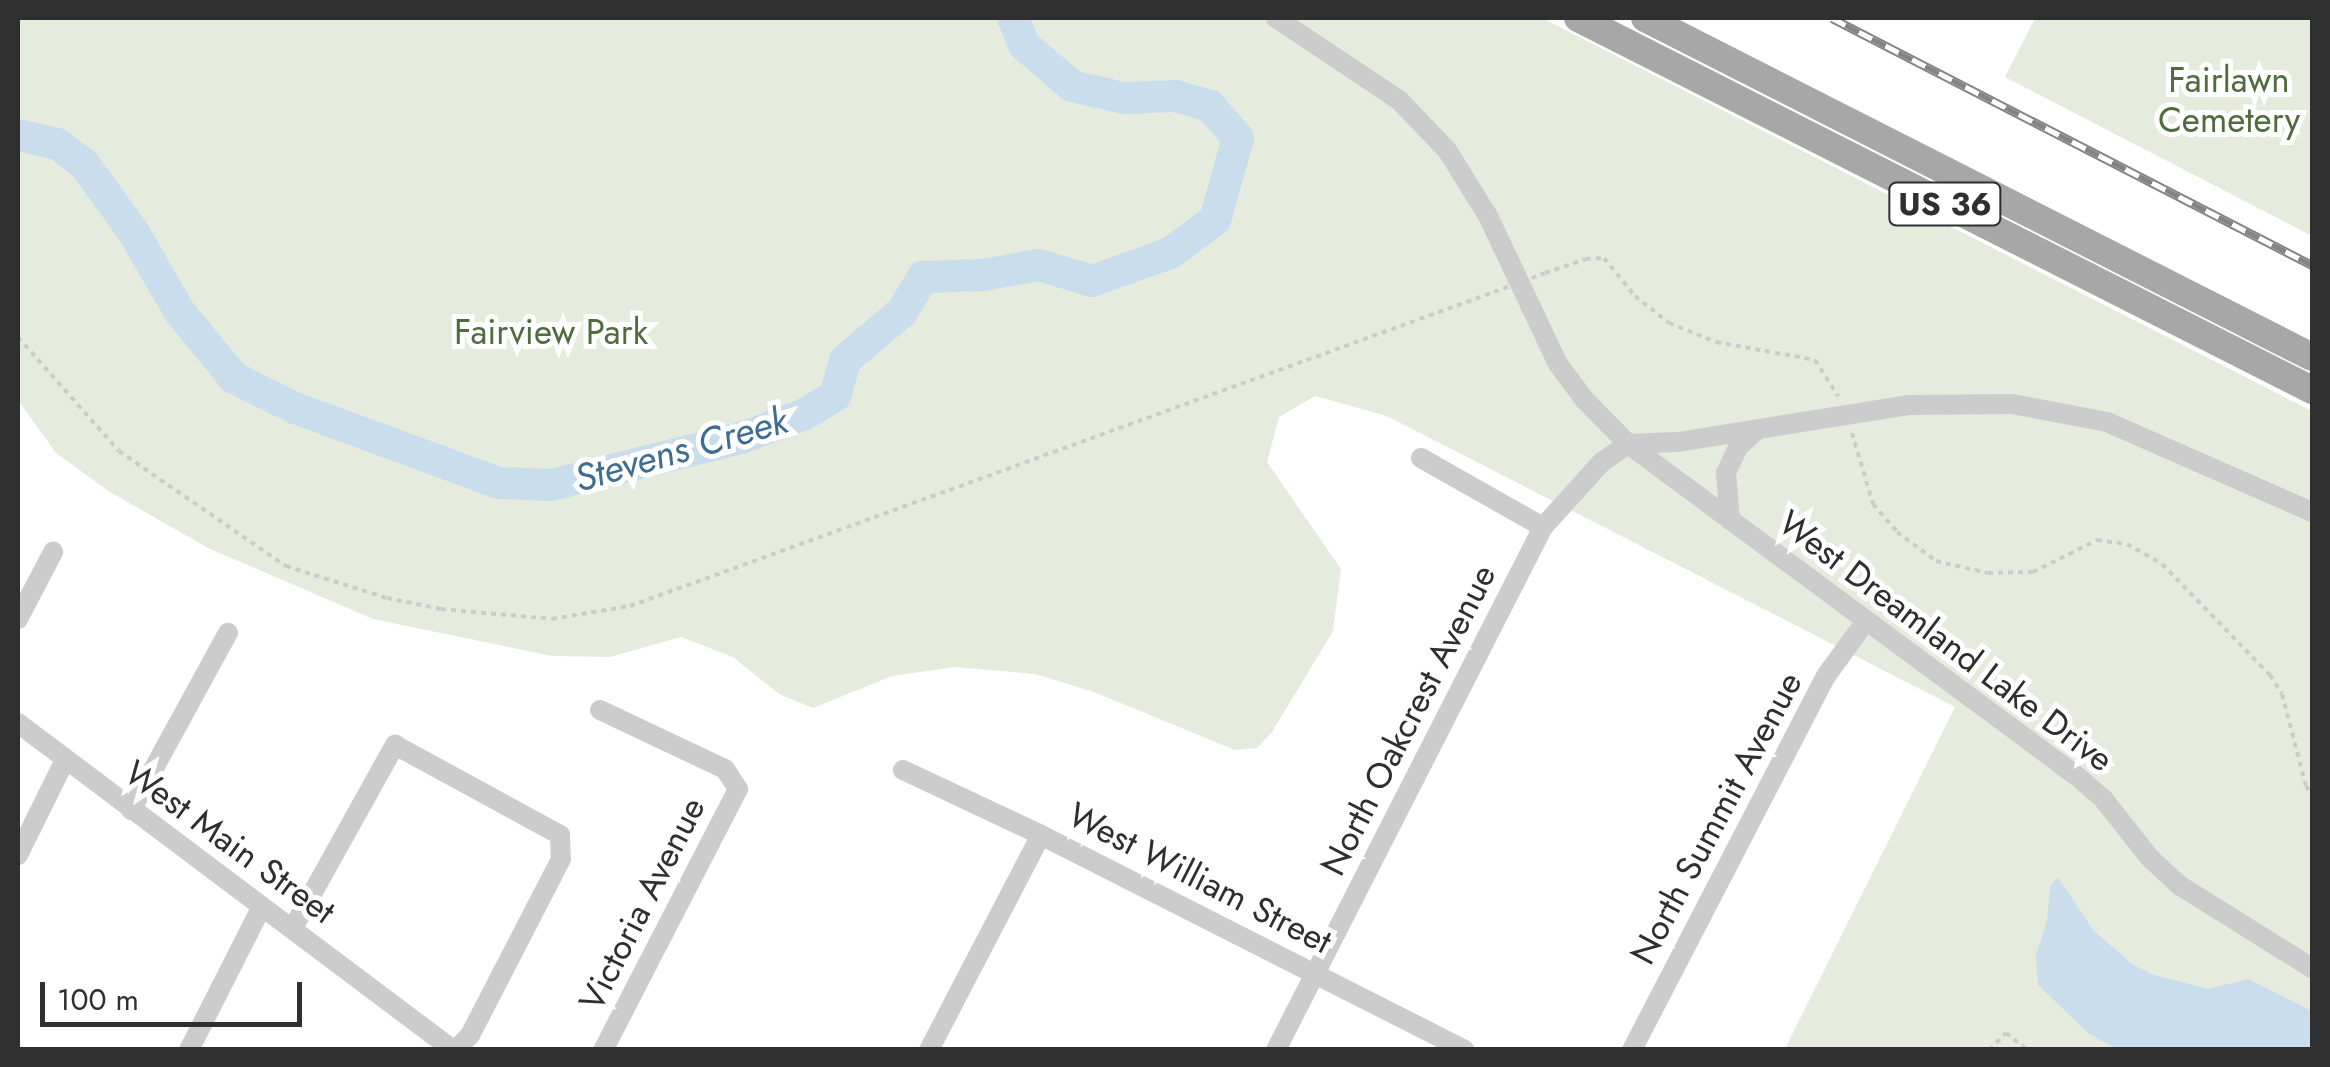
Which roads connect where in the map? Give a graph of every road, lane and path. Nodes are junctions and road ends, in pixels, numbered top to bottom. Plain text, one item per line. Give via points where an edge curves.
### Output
1 (1276, 18) edge
2 (1578, 18) edge
3 (1645, 18) edge
4 (18, 337) edge
5 (2312, 357) edge
6 (2312, 390) edge
7 (1845, 412) junction
8 (1760, 428) junction
9 (1628, 444) junction
10 (1421, 458) dead end
11 (2312, 512) edge
12 (1730, 520) junction
13 (1543, 527) junction
14 (52, 552) dead end
15 (18, 620) edge
16 (1866, 622) junction
17 (228, 634) dead end
18 (600, 710) dead end
19 (18, 724) edge
20 (65, 760) junction
21 (902, 770) dead end
22 (2312, 796) edge
23 (131, 810) junction
24 (1041, 834) junction
25 (18, 855) edge
26 (262, 906) junction
27 (293, 928) junction
28 (2312, 968) edge
29 (1315, 972) junction
30 (189, 1050) edge
31 (454, 1050) edge
32 (603, 1050) edge
33 (929, 1050) edge
34 (1276, 1050) edge
35 (1465, 1050) edge
36 (1632, 1050) edge
37 (1989, 1050) edge
38 (2028, 1050) edge

1 - 9 street, West Dreamland Lake Drive via 1399,100 1447,150 1488,216 1558,364
2 - 6 main road, US 36
3 - 5 main road, US 36
4 - 7 path, bridge via 119,451 286,566 441,609 552,620 630,606 1586,259 1604,258 1635,296 1669,322 1716,342 1815,360
7 - 8 street
7 - 11 street via 1962,402 2065,411 2192,456
7 - 22 path via 1873,504 1936,560 1988,573 2033,572 2097,540 2127,544 2162,564 2270,674
8 - 9 street
8 - 12 street via 1738,447 1726,473
9 - 12 street, West Dreamland Lake Drive
9 - 13 street, North Oakcrest Avenue via 1602,462
10 - 13 street
12 - 16 street, West Dreamland Lake Drive
13 - 29 street, North Oakcrest Avenue
14 - 15 street
16 - 28 street, West Dreamland Lake Drive via 2078,777 2179,885
16 - 36 street, North Summit Avenue via 1826,676
17 - 23 street
18 - 32 street, Victoria Avenue via 725,769 738,788
19 - 20 street, West Main Street
20 - 23 street, West Main Street
20 - 25 street
21 - 24 street, West William Street
23 - 26 street, West Main Street
24 - 29 street, West William Street
24 - 33 street
26 - 27 street, West Main Street
26 - 30 street
27 - 31 street, West Main Street
27 - 31 street via 395,745 560,835 561,859 470,1034
29 - 34 street, North Oakcrest Avenue
29 - 35 street, West William Street
37 - 38 path via 2006,1033

